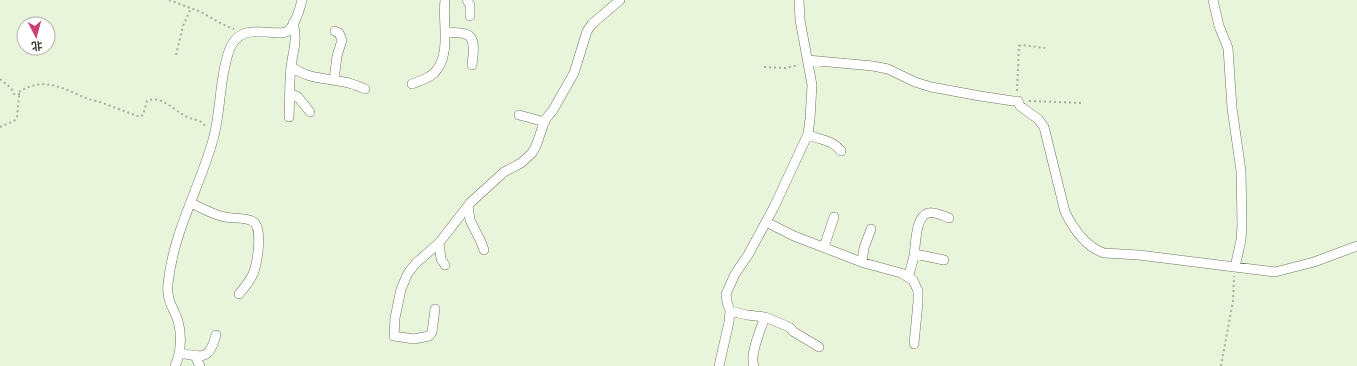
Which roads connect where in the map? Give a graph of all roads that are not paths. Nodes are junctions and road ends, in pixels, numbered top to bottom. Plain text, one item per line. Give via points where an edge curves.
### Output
1 (302, 0) edge
2 (445, 0) edge
3 (467, 0) edge
4 (620, 0) edge
5 (799, 0) edge
6 (1212, 0) edge
7 (470, 16) dead end
8 (293, 23) junction
9 (335, 31) dead end
10 (446, 32) junction
11 (808, 62) junction
12 (472, 65) dead end
13 (291, 66) junction
14 (334, 80) junction
15 (412, 84) dead end
16 (365, 89) dead end
17 (290, 93) junction
18 (310, 112) dead end
19 (519, 114) dead end
20 (289, 117) dead end
21 (545, 122) junction
22 (808, 134) junction
23 (841, 151) dead end
24 (191, 204) junction
25 (468, 206) junction
26 (834, 217) dead end
27 (949, 218) dead end
28 (766, 222) junction
29 (871, 229) dead end
30 (439, 243) junction
31 (1357, 246) edge
32 (824, 247) junction
33 (484, 250) dead end
34 (915, 254) junction
35 (944, 260) dead end
36 (862, 262) junction
37 (445, 265) dead end
38 (1235, 267) junction
39 (909, 276) junction
40 (239, 294) dead end
41 (435, 309) dead end
42 (730, 311) junction
43 (765, 317) junction
44 (216, 335) dead end
45 (914, 344) dead end
46 (819, 347) dead end
47 (180, 352) junction
48 (195, 356) junction
49 (175, 366) edge
50 (200, 366) edge
51 (719, 366) edge
52 (754, 366) edge

1 - 8 street
2 - 10 street via 443,11
3 - 7 street via 470,5
4 - 21 street via 587,31 574,73
5 - 11 street
6 - 38 street via 1228,48 1232,108 1241,171 1242,225
8 - 13 street via 296,38
8 - 24 street via 289,31 283,33 246,33 231,46 222,81 216,126
9 - 14 street via 342,40
10 - 12 street via 467,34 470,37 474,47
10 - 15 street via 440,65 434,73
11 - 22 street via 812,85
11 - 38 street via 873,66 888,69 915,82 937,88 1019,102 1020,106 1038,119 1044,127 1065,212 1071,224 1093,247 1104,253 1139,254
13 - 14 street via 304,74
13 - 17 street
14 - 16 street
17 - 18 street via 298,97
17 - 20 street
19 - 21 street
21 - 25 street via 536,146 527,159 504,172
22 - 23 street via 830,141
22 - 28 street
24 - 40 street via 226,218 252,221 256,224 259,246 254,270
24 - 47 street via 174,249 168,285 170,302 178,321
25 - 30 street
25 - 33 street via 470,220
26 - 32 street
27 - 34 street via 930,212 926,214 917,231
28 - 32 street
28 - 42 street via 726,294
29 - 36 street
30 - 37 street via 441,259
30 - 41 street via 408,273 401,289 394,336 414,339 429,336 432,332
31 - 38 street via 1314,262 1275,272
32 - 36 street
34 - 35 street
34 - 39 street
36 - 39 street
39 - 45 street via 918,291
42 - 43 street
42 - 51 street via 730,322
43 - 46 street via 789,326 794,332
43 - 52 street via 755,349 752,363
44 - 48 street via 210,351
47 - 48 street
47 - 49 street
48 - 50 street

